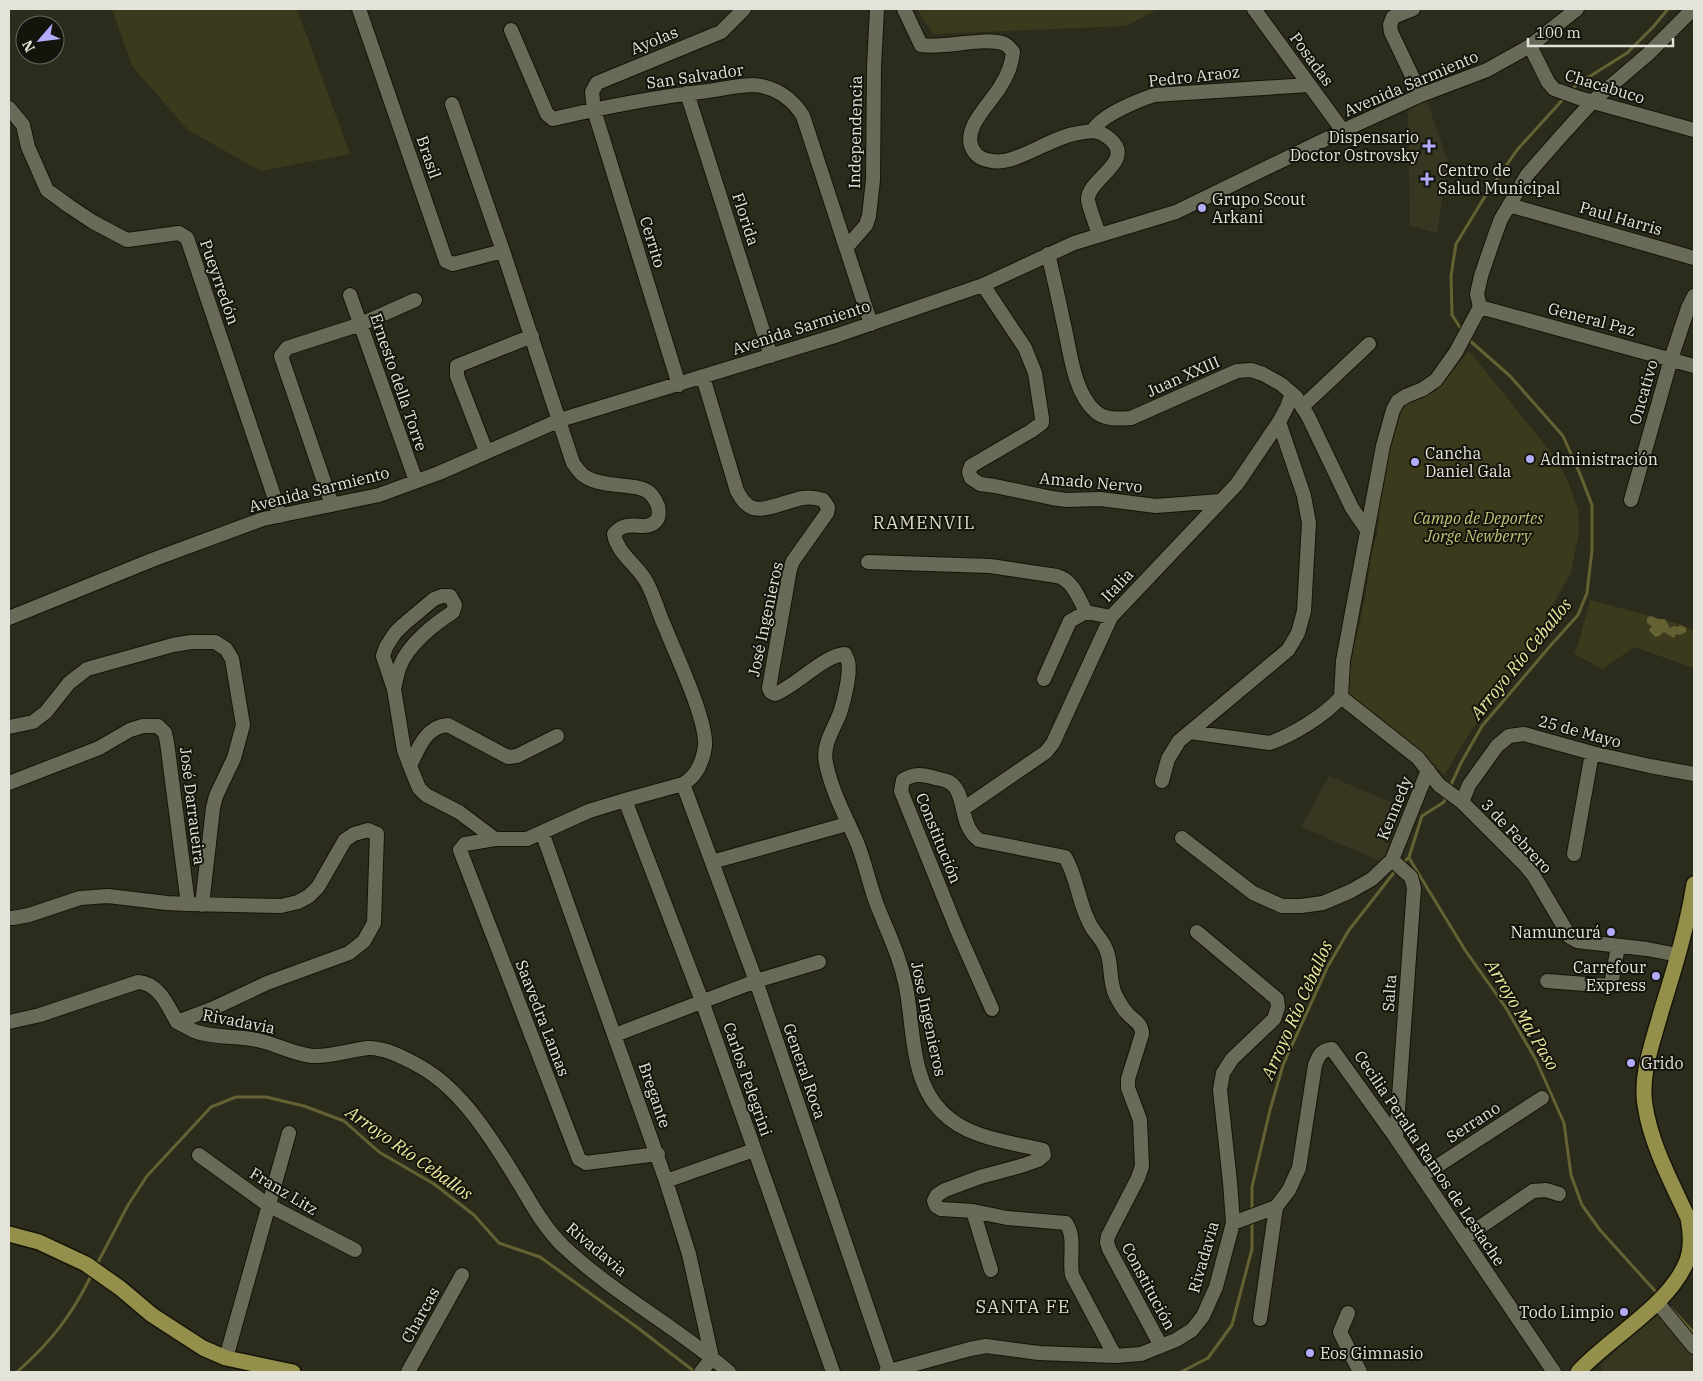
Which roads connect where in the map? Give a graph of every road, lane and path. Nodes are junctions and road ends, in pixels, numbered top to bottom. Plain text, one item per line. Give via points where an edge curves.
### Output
1 (359, 9) edge
2 (744, 9) edge
3 (878, 9) edge
4 (904, 9) edge
5 (1254, 9) edge
6 (1413, 9) edge
7 (1577, 9) edge
8 (1693, 9) edge
9 (511, 30) dead end
10 (1530, 46) junction
11 (1309, 85) junction
12 (687, 93) junction
13 (1421, 95) junction
14 (1593, 101) junction
15 (452, 104) dead end
16 (9, 108) edge
17 (594, 110) junction
18 (1093, 130) junction
19 (1694, 130) edge
20 (1343, 131) junction
21 (1509, 205) junction
22 (1099, 235) junction
23 (846, 248) junction
24 (504, 251) junction
25 (1048, 254) junction
26 (1694, 258) edge
27 (983, 284) junction
28 (350, 295) dead end
29 (415, 300) dead end
30 (1692, 305) edge
31 (1478, 311) junction
32 (360, 324) junction
33 (872, 324) junction
34 (532, 336) junction
35 (1369, 344) dead end
36 (771, 356) junction
37 (1671, 359) junction
38 (1694, 366) edge
39 (703, 377) junction
40 (679, 384) junction
41 (1292, 393) junction
42 (1302, 407) junction
43 (560, 420) junction
44 (1279, 422) junction
45 (486, 451) junction
46 (416, 481) junction
47 (1631, 500) dead end
48 (1221, 501) junction
49 (332, 505) junction
50 (279, 516) junction
51 (1367, 530) junction
52 (868, 562) dead end
53 (1086, 612) junction
54 (1110, 617) junction
55 (9, 618) edge
56 (1044, 679) dead end
57 (394, 689) junction
58 (1341, 697) junction
59 (9, 727) edge
60 (1190, 732) junction
61 (557, 736) dead end
62 (1592, 753) junction
63 (410, 766) junction
64 (1428, 770) junction
65 (1694, 774) edge
66 (832, 782) joint
67 (1162, 782) dead end
68 (9, 783) edge
69 (683, 784) junction
70 (625, 800) junction
71 (1459, 800) junction
72 (963, 809) junction
73 (848, 824) junction
74 (542, 832) junction
75 (1182, 838) dead end
76 (495, 839) junction
77 (1574, 854) dead end
78 (712, 862) junction
79 (1395, 863) junction
80 (1694, 884) edge
81 (195, 904) junction
82 (9, 918) edge
83 (1197, 932) dead end
84 (1618, 946) junction
85 (1678, 955) junction
86 (819, 962) dead end
87 (756, 981) junction
88 (1547, 981) dead end
89 (702, 1001) junction
90 (992, 1009) dead end
91 (9, 1022) edge
92 (177, 1022) junction
93 (615, 1034) junction
94 (1542, 1098) dead end
95 (288, 1133) dead end
96 (1396, 1138) junction
97 (754, 1150) junction
98 (658, 1154) junction
99 (198, 1155) dead end
100 (1422, 1176) junction
101 (666, 1181) junction
102 (1559, 1194) dead end
103 (268, 1205) junction
104 (1271, 1209) junction
105 (973, 1211) junction
106 (1239, 1220) junction
107 (1692, 1232) edge
108 (9, 1234) edge
109 (1464, 1238) junction
110 (355, 1250) dead end
111 (991, 1270) dead end
112 (462, 1274) dead end
113 (1657, 1302) junction
114 (1348, 1313) dead end
115 (1260, 1319) dead end
116 (1161, 1346) junction
117 (1694, 1347) edge
118 (1115, 1356) junction
119 (226, 1358) junction
120 (707, 1365) edge
121 (1583, 1370) edge
122 (293, 1372) edge
123 (408, 1372) edge
124 (729, 1372) edge
125 (833, 1372) edge
126 (888, 1372) edge
127 (1360, 1372) edge
128 (1554, 1372) edge

1 - 24 street, Brasil via 446,261 453,264
2 - 17 street, Ayolas via 721,32 597,83 592,92
3 - 23 street, Independencia via 869,216 866,225
4 - 18 street via 921,45 934,47 996,42 1007,45 1013,52 1012,64 1000,88 972,131 970,143 980,158 994,162 1008,160 1068,135
5 - 11 street, Posadas
6 - 13 street via 1393,17 1390,25
7 - 10 street, Avenida Sarmiento
8 - 14 street via 1648,54
9 - 17 street, San Salvador via 547,114 553,119
10 - 13 street, Avenida Sarmiento via 1488,70
10 - 14 street, Chacabuco via 1554,89
11 - 18 street, Pedro Araoz via 1154,95 1120,110
11 - 20 street, Posadas
12 - 17 street, San Salvador
12 - 23 street, San Salvador via 753,85 782,94 796,104 803,116
12 - 36 street, Florida
13 - 20 street, Avenida Sarmiento
14 - 19 street, Chacabuco
14 - 21 street via 1528,175
15 - 24 street
16 - 50 street, Pueyrredón via 23,125 47,190 93,222 127,240 179,233 187,238
17 - 40 street, Cerrito
18 - 22 street via 1112,140 1117,149 1116,162 1090,191 1088,199
20 - 22 street, Avenida Sarmiento via 1176,212
21 - 26 street, Paul Harris
21 - 31 street via 1481,276
22 - 25 street, Avenida Sarmiento
23 - 33 street, San Salvador
24 - 34 street
25 - 27 street, Avenida Sarmiento
25 - 41 street, Juan XXIII via 1077,381 1087,403 1096,413 1120,419 1131,418 1237,371 1263,374
27 - 33 street, Avenida Sarmiento
27 - 48 street, Amado Nervo via 1025,348 1035,373 1042,423 971,466 971,478 980,484 1066,500 1100,499 1156,506
28 - 32 street, Ernesto della Torre
29 - 32 street
30 - 37 street, Oncativo
31 - 37 street, General Paz
31 - 51 street via 1456,352 1436,380 1398,401 1393,410
32 - 46 street, Ernesto della Torre
32 - 49 street via 287,348 281,356
33 - 36 street, Avenida Sarmiento
34 - 43 street
34 - 45 street via 457,366 457,376
35 - 42 street
36 - 39 street, Avenida Sarmiento
37 - 38 street, General Paz
37 - 47 street, Oncativo
39 - 40 street, Avenida Sarmiento
39 - 66 street, José Ingenieros via 741,499 754,508 804,498 823,500 828,507 790,569 769,688 775,694 786,690 821,664 844,654 848,661 848,674 840,712 825,748 825,762
40 - 43 street, Avenida Sarmiento
41 - 42 street, Juan XXIII
41 - 44 street, Italia
42 - 51 street, Juan XXIII via 1352,508
43 - 45 street, Avenida Sarmiento
43 - 69 street via 573,463 579,472 604,484 646,490 659,508 656,522 648,526 629,524 614,534 619,549 646,581 701,723 705,744 702,759 692,779
44 - 48 street, Italia via 1237,484
44 - 60 street via 1304,496 1309,523 1304,611 1298,632 1288,650
45 - 46 street, Avenida Sarmiento
46 - 49 street, Avenida Sarmiento via 379,495
48 - 54 street, Italia
49 - 50 street, Avenida Sarmiento
50 - 55 street, Avenida Sarmiento via 152,560
51 - 58 street via 1343,660
52 - 53 street, Italia via 990,566 1057,576 1073,587
53 - 54 street, Italia
53 - 56 street via 1070,621
54 - 72 street via 1054,743 1046,752
57 - 57 street via 400,664 411,649 453,612 455,605 450,596 434,600 395,633 386,647 383,656
57 - 63 street via 404,750
58 - 60 street via 1330,709 1270,743
58 - 64 street, 3 de Febrero via 1418,758
59 - 81 street via 33,722 46,712 69,683 87,669 191,642 215,642 226,649 232,659 243,725 234,758 216,796
60 - 67 street via 1178,741 1168,759
61 - 63 street via 517,756 508,757 443,725 422,742
62 - 65 street, 25 de Mayo
62 - 71 street, 25 de Mayo via 1524,734 1509,736 1497,746
62 - 77 street
63 - 76 street via 419,788 426,795 459,812
64 - 71 street, 3 de Febrero via 1439,785
64 - 79 street, Kennedy
66 - 73 street, Jose Ingenieros
68 - 81 street, José Darraueira via 99,748 130,730 158,726 168,742
69 - 70 street
69 - 78 street, General Roca
70 - 74 street via 589,811
70 - 89 street, Carlos Pelegrini
71 - 84 street, 3 de Febrero via 1534,876 1570,937 1577,941
72 - 90 street, Constitución via 960,796 948,782 920,774 902,780 905,800
72 - 116 street, Constitución via 966,825 979,840 1066,857 1083,908 1108,952 1114,992 1142,1028 1128,1088 1140,1120 1142,1166 1107,1242
73 - 78 street
73 - 105 street, Jose Ingenieros via 897,952 921,1075 930,1094 941,1111 955,1123 986,1137 1043,1150 1044,1155 1038,1160 945,1190 934,1201 941,1209
74 - 76 street via 527,839
74 - 93 street, Bregante
75 - 79 street via 1253,893 1282,906 1323,903 1351,891
76 - 98 street, Saavedra Lamas via 465,844 460,850 579,1159 586,1163
78 - 87 street, General Roca
79 - 96 street, Salta via 1411,877 1414,888
80 - 85 main road
81 - 82 street via 108,896 80,898
81 - 92 street, Rivadavia via 281,906 298,902 318,887 345,840 368,830 377,834 374,924 364,941 348,953
83 - 106 street, Rivadavia via 1277,998 1274,1019 1232,1059 1220,1090 1230,1182
84 - 85 street, 3 de Febrero
84 - 88 street via 1611,986
85 - 107 main road via 1643,1083 1655,1144
86 - 87 street
87 - 89 street
87 - 126 street, General Roca
89 - 93 street
89 - 97 street, Carlos Pelegrini
91 - 92 street via 138,982 147,982 160,992
92 - 120 street, Rivadavia via 196,1032 260,1040 312,1056 370,1048 386,1051 422,1067 469,1109 500,1152 544,1226
93 - 98 street, Bregante
94 - 100 street, Serrano
95 - 103 street
96 - 100 street, Cecilia Peralta Ramos de Lestache
96 - 104 street, Cecilia Peralta Ramos de Lestache via 1338,1055 1332,1049 1325,1050 1315,1065 1299,1168 1289,1190
97 - 101 street
97 - 125 street, Carlos Pelegrini
98 - 101 street, Bregante
99 - 103 street, Franz Litz
100 - 109 street, Cecilia Peralta Ramos de Lestache
101 - 120 street, Bregante via 689,1254
102 - 109 street via 1533,1191
103 - 110 street, Franz Litz
103 - 119 street
104 - 106 street
104 - 115 street
105 - 111 street
105 - 118 street, Jose Ingenieros via 1007,1218 1066,1223 1072,1234 1072,1274
106 - 116 street, Rivadavia via 1203,1316 1192,1330
107 - 113 main road via 1686,1264
108 - 119 main road via 39,1242 86,1264 159,1319 203,1348
109 - 128 street, Cecilia Peralta Ramos de Lestache
112 - 123 street, Charcas
113 - 117 street
113 - 121 main road
114 - 127 street via 1340,1332
116 - 118 street, Rivadavia via 1141,1354
118 - 126 street, Rivadavia via 1039,1353 986,1346
119 - 122 main road
120 - 124 street, Rivadavia

